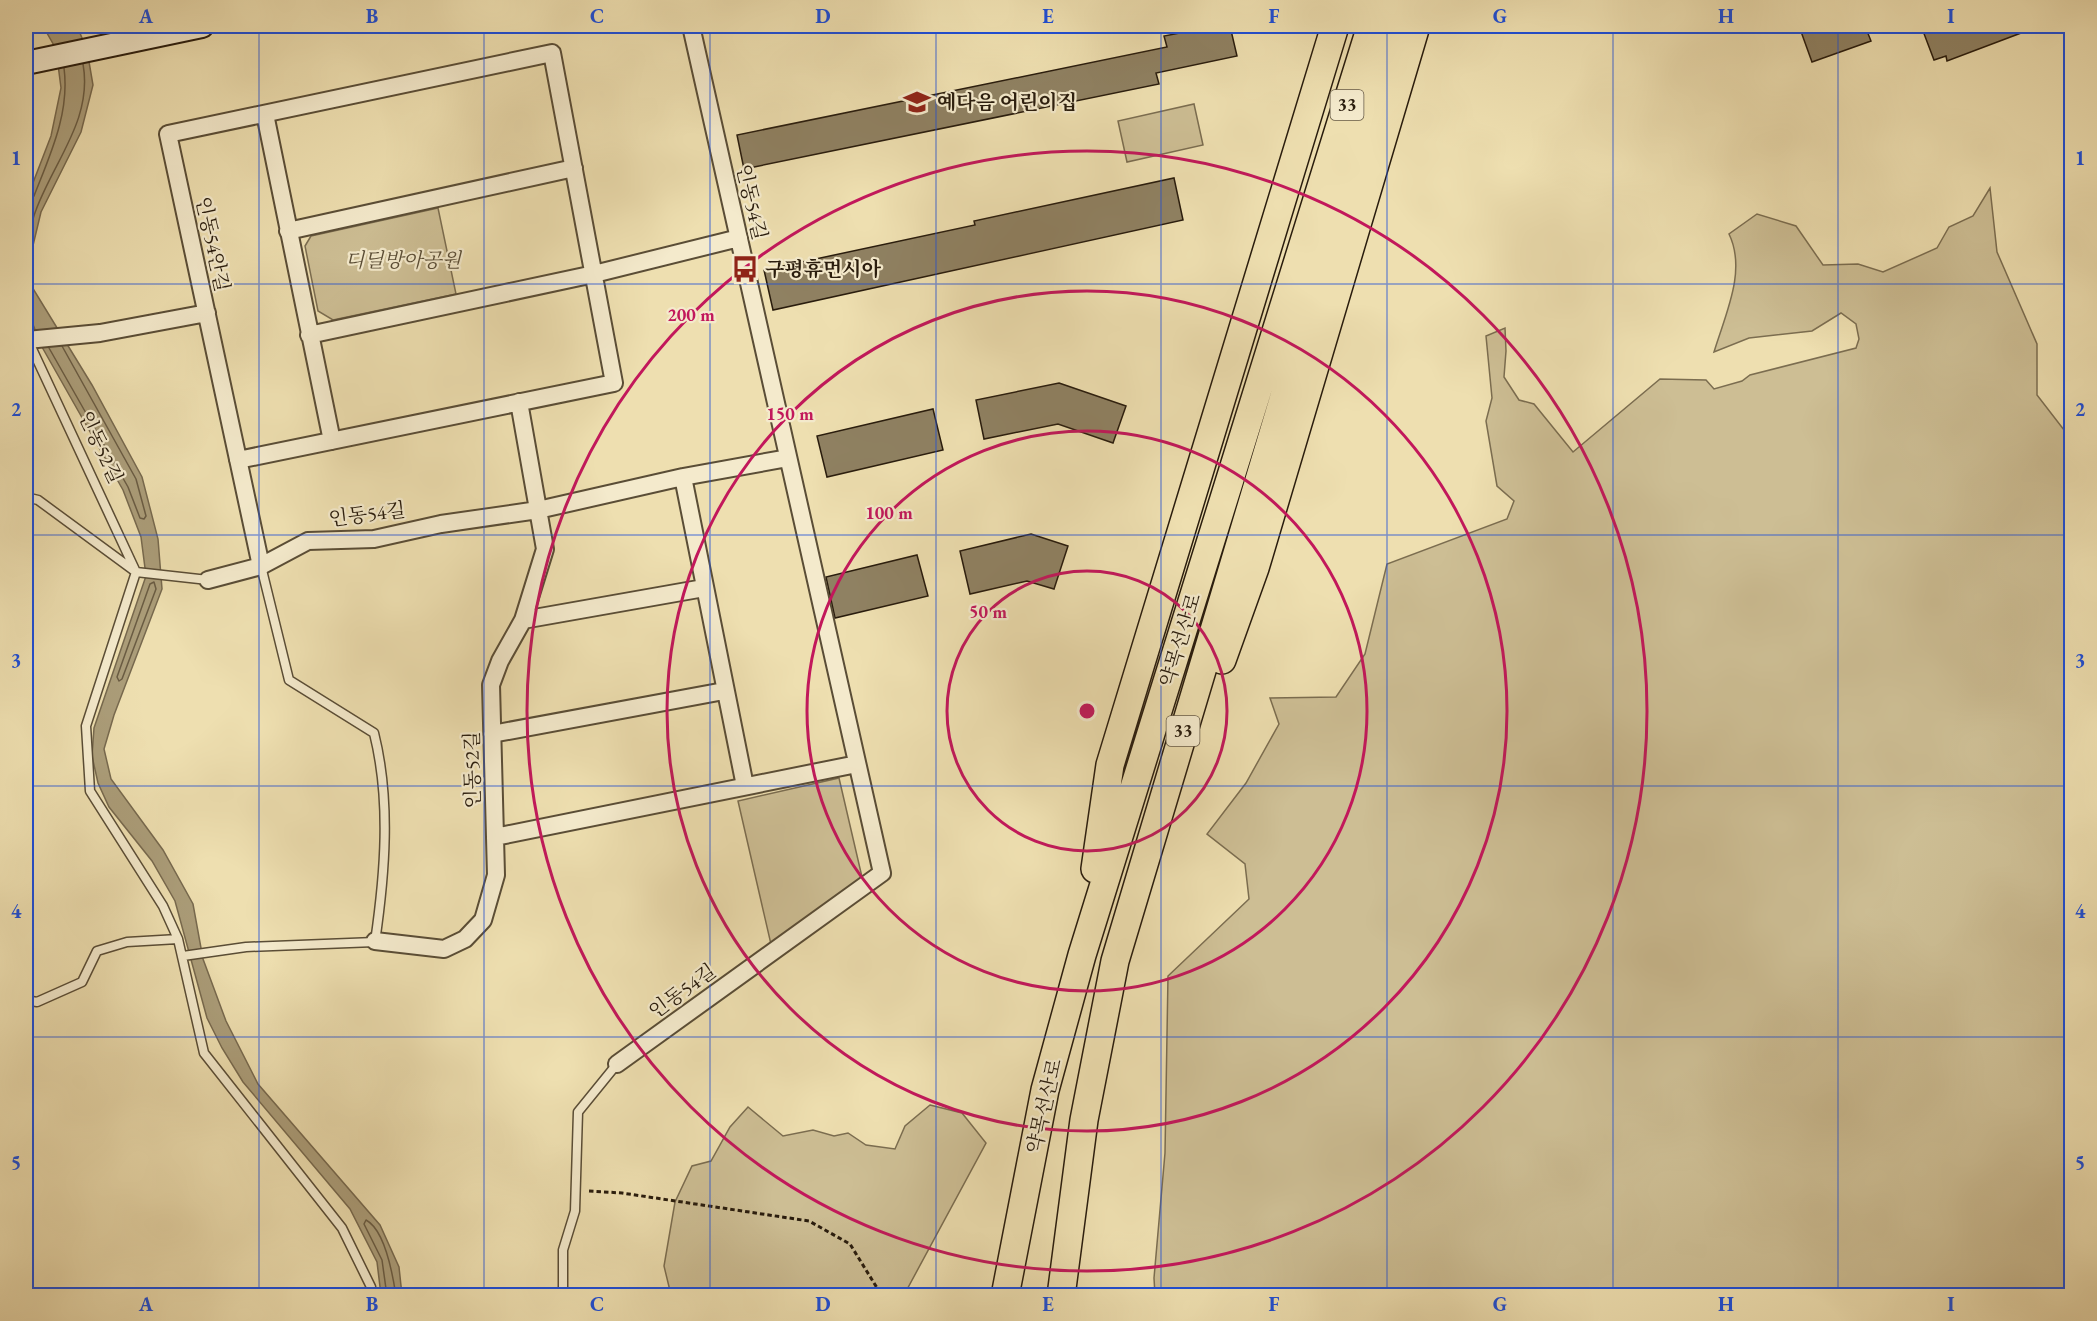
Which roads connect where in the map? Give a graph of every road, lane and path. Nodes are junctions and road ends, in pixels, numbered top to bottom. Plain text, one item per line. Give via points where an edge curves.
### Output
1 (202, 26) edge
2 (691, 26) edge
3 (1335, 26) edge
4 (1371, 26) edge
5 (1395, 26) edge
6 (1416, 26) edge
7 (26, 63) edge
8 (265, 114) junction
9 (574, 168) junction
10 (288, 231) junction
11 (739, 238) junction
12 (594, 274) junction
13 (207, 313) junction
14 (309, 335) junction
15 (26, 338) edge
16 (519, 402) junction
17 (332, 441) junction
18 (788, 458) junction
19 (238, 460) junction
20 (683, 477) junction
21 (26, 497) edge
22 (538, 510) junction
23 (261, 566) junction
24 (136, 572) junction
25 (208, 580) joint
26 (704, 588) junction
27 (522, 620) junction
28 (724, 691) junction
29 (492, 734) junction
30 (857, 764) junction
31 (745, 786) junction
32 (495, 837) junction
33 (178, 939) junction
34 (375, 941) junction
35 (1082, 955) junction
36 (183, 956) junction
37 (1115, 960) junction
38 (26, 1000) edge
39 (617, 1064) joint
40 (576, 1190) junction
41 (372, 1296) edge
42 (563, 1296) edge
43 (882, 1296) edge
44 (1005, 1296) edge
45 (1061, 1296) edge

1 - 7 main road
2 - 11 street, 인동54길
3 - 35 highway via 1110,765
4 - 35 highway, 약목선산로 / 33
5 - 37 highway, 약목선산로 / 33
6 - 37 highway via 1255,568
8 - 9 street, 인동54안길 via 552,53
8 - 10 street
8 - 13 street, 인동54안길 via 168,134
9 - 10 street
9 - 12 street, 인동54안길
10 - 14 street
11 - 12 street
11 - 18 street, 인동54길
12 - 14 street
12 - 16 street, 인동54안길 via 614,382
13 - 15 street via 100,333
13 - 19 street, 인동54안길
14 - 17 street
15 - 24 lane, 인동52길
16 - 17 street, 인동54안길
16 - 22 street
17 - 19 street, 인동54안길
18 - 20 street, 인동54길
18 - 30 street, 인동54길
19 - 23 street, 인동54안길
20 - 22 street, 인동54길
20 - 26 street
21 - 24 lane via 38,500
22 - 23 street, 인동54길 via 374,538 308,541
22 - 27 street, 인동52길 via 545,549
23 - 25 street, 인동54길
23 - 34 lane via 289,680 374,733 383,768 384,878
24 - 25 lane
24 - 33 lane via 86,726 90,791 163,906
26 - 27 street
26 - 28 street
27 - 29 street, 인동52길 via 491,685
28 - 29 street
28 - 31 street
29 - 32 street, 인동52길
30 - 31 street
30 - 39 street, 인동54길 via 882,873
31 - 32 street
32 - 34 street, 인동52길 via 496,875 483,920 465,939 444,949
33 - 36 lane
33 - 38 lane via 128,942 97,951 82,982 37,1002
34 - 36 lane, 인동52길 via 246,947
35 - 44 highway, 약목선산로 / 33 via 1045,1090
36 - 41 lane via 204,1053 342,1228
37 - 45 highway, 약목선산로 / 33 via 1084,1120
39 - 40 lane, 인동54길 via 578,1112
40 - 42 lane, 인동54길 via 575,1211 563,1250
40 - 43 path via 622,1193 809,1221 850,1244

